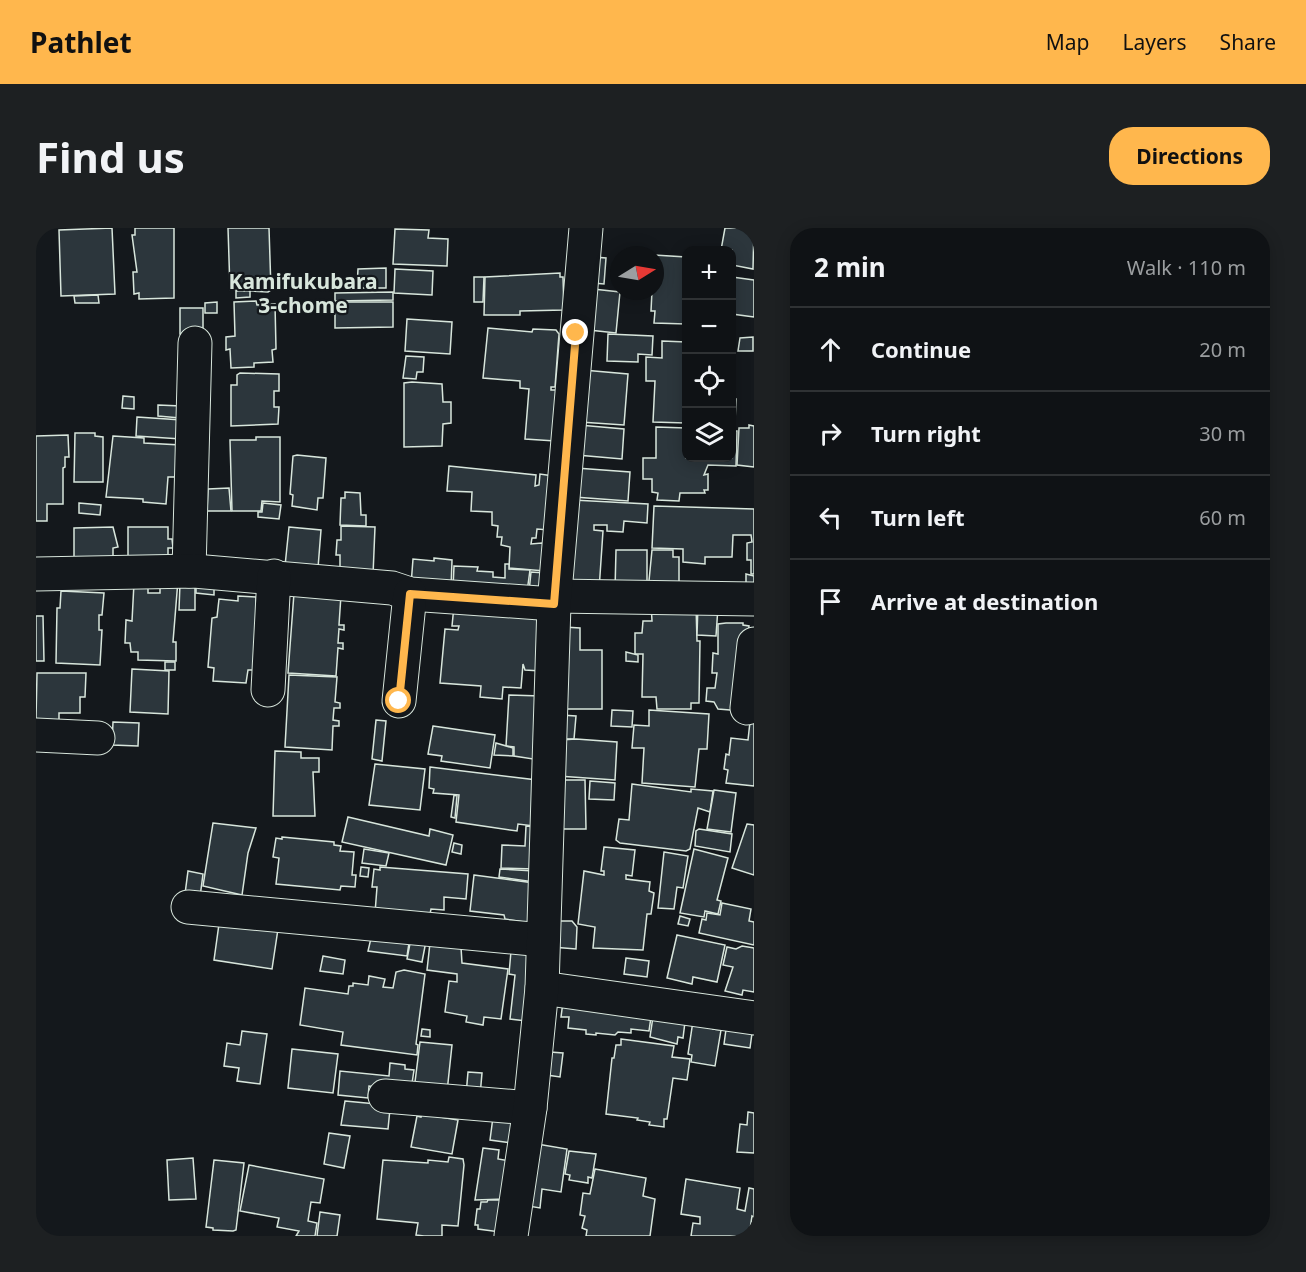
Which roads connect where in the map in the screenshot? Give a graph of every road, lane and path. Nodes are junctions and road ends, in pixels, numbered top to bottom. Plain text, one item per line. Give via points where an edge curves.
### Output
1 (586, 228) edge
2 (195, 343) dead end
3 (189, 572) junction
4 (36, 574) edge
5 (274, 576) junction
6 (410, 594) junction
7 (754, 599) edge
8 (554, 600) junction
9 (754, 644) edge
10 (268, 690) dead end
11 (399, 701) dead end
12 (747, 708) dead end
13 (36, 735) edge
14 (98, 738) dead end
15 (188, 907) dead end
16 (543, 940) junction
17 (542, 988) junction
18 (754, 1018) edge
19 (386, 1096) dead end
20 (530, 1108) junction
21 (511, 1236) edge

1 - 8 street
2 - 3 street
3 - 4 street
3 - 5 street
5 - 6 street via 392,588
5 - 10 street
6 - 8 street
6 - 11 street
7 - 8 street
8 - 16 street
9 - 12 street
13 - 14 street
15 - 16 street
16 - 17 street
17 - 18 street
17 - 20 street
19 - 20 street
20 - 21 street

